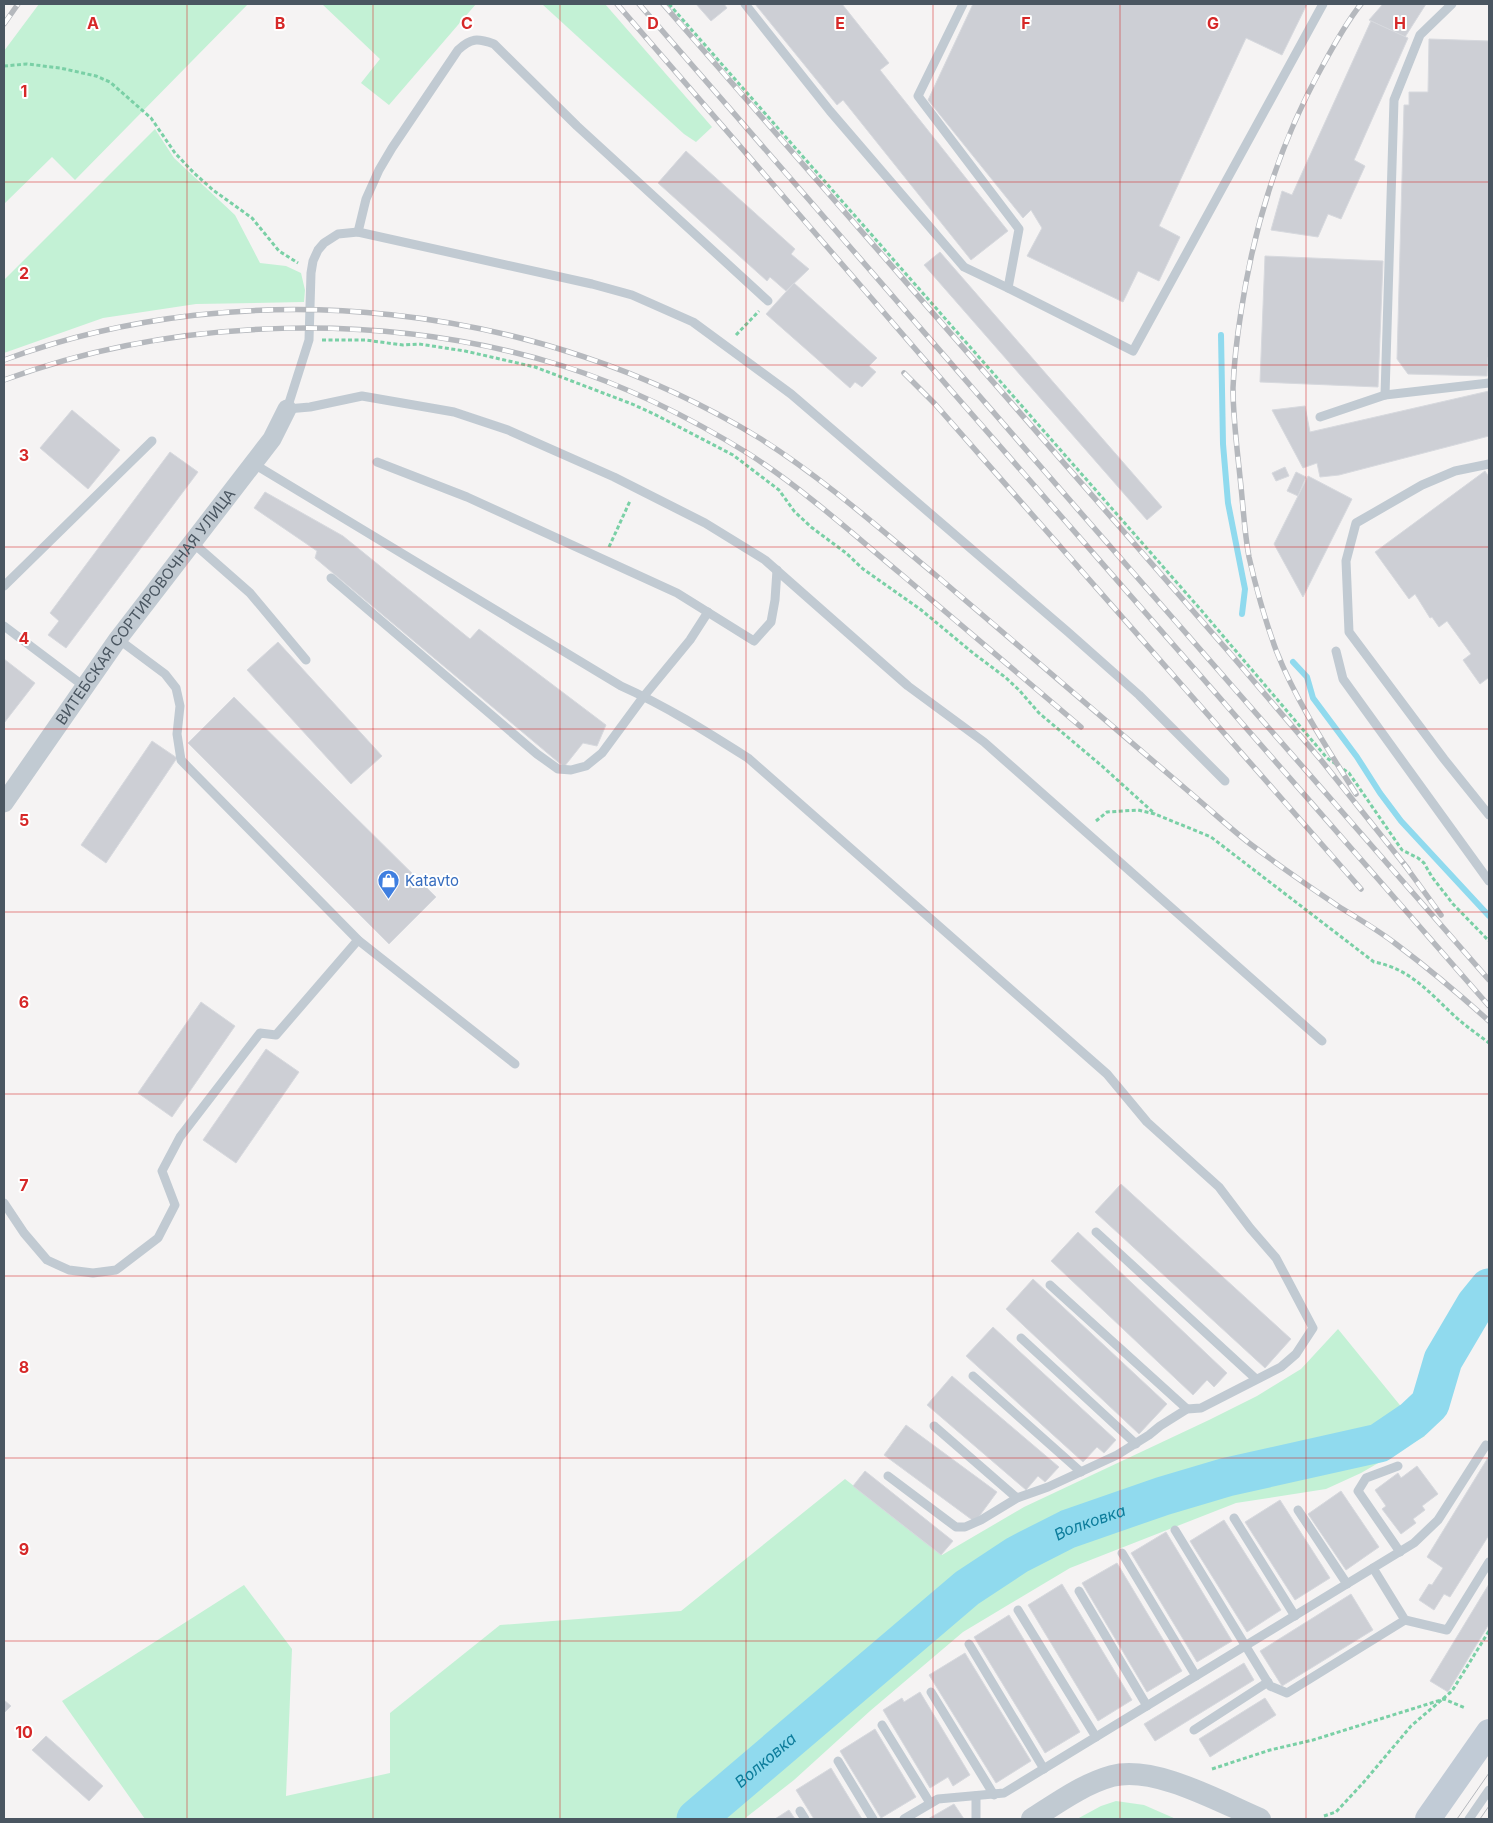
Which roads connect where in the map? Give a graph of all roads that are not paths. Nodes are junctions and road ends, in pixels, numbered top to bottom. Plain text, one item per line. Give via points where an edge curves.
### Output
1 (745, 4) edge
2 (963, 4) edge
3 (1323, 4) edge
4 (1452, 4) edge
5 (358, 232) junction
6 (1008, 288) junction
7 (768, 301) road end
8 (1489, 383) edge
9 (1385, 395) junction
10 (287, 409) junction
11 (1320, 418) dead end
12 (152, 441) dead end
13 (377, 462) dead end
14 (254, 464) junction
15 (1489, 464) edge
16 (192, 542) junction
17 (777, 570) junction
18 (331, 578) dead end
19 (4, 586) edge
20 (708, 612) junction
21 (4, 626) edge
22 (118, 639) junction
23 (1336, 651) dead end
24 (306, 660) dead end
25 (85, 687) junction
26 (644, 696) junction
27 (1225, 781) dead end
28 (4, 803) edge
29 (1489, 815) edge
30 (1489, 880) edge
31 (358, 940) junction
32 (1322, 1041) dead end
33 (515, 1064) dead end
34 (4, 1204) edge
35 (1096, 1232) dead end
36 (1050, 1285) dead end
37 (1021, 1338) dead end
38 (973, 1376) dead end
39 (1256, 1379) junction
40 (1187, 1409) junction
41 (934, 1426) dead end
42 (1136, 1444) junction
43 (1486, 1445) dead end
44 (1398, 1466) dead end
45 (1080, 1472) junction
46 (888, 1476) dead end
47 (1017, 1498) junction
48 (1298, 1510) dead end
49 (1234, 1518) dead end
50 (1175, 1530) dead end
51 (1400, 1552) junction
52 (1122, 1554) dead end
53 (1489, 1562) edge
54 (1373, 1568) junction
55 (1347, 1584) junction
56 (1079, 1591) dead end
57 (1018, 1610) dead end
58 (1295, 1616) junction
59 (1405, 1620) junction
60 (969, 1644) dead end
61 (1246, 1646) junction
62 (1196, 1676) junction
63 (1268, 1682) junction
64 (931, 1692) dead end
65 (1147, 1706) junction
66 (882, 1724) dead end
67 (1194, 1730) dead end
68 (1489, 1732) edge
69 (1096, 1737) junction
70 (838, 1761) dead end
71 (1044, 1769) junction
72 (1489, 1790) edge
73 (994, 1795) junction
74 (976, 1796) junction
75 (930, 1803) junction
76 (873, 1819) edge
77 (904, 1819) edge
78 (976, 1819) edge
79 (1032, 1819) edge
80 (1260, 1819) edge
81 (1428, 1819) edge
82 (1469, 1819) edge

1 - 6 lane via 830,110 964,267
2 - 6 lane via 918,96 1019,229
3 - 6 lane via 1133,351
4 - 9 lane via 1420,35 1394,100
5 - 7 lane via 366,199 392,148 458,50 467,42 480,39 494,44
5 - 10 lane via 338,234 324,243 313,261 309,340
5 - 27 lane via 592,284 632,295 693,322 791,394 1068,632 1139,695
8 - 9 lane
9 - 11 lane
10 - 14 street, ВИТЕБСКАЯ СОРТИРОВОЧНАЯ УЛИЦА via 272,439
10 - 17 lane via 362,396 454,412 508,430 636,489 705,524
12 - 19 lane
13 - 20 lane via 467,497 677,593
14 - 16 street, ВИТЕБСКАЯ СОРТИРОВОЧНАЯ УЛИЦА
14 - 26 lane via 621,686
15 - 29 lane via 1455,471 1422,485 1356,523 1346,561 1348,632
16 - 22 street, ВИТЕБСКАЯ СОРТИРОВОЧНАЯ УЛИЦА
16 - 24 lane via 250,593
17 - 20 lane via 771,622 754,641
17 - 32 lane via 908,686 984,742
18 - 26 lane via 537,754 558,768 571,770 586,766 602,753
20 - 26 lane via 690,640
21 - 25 lane
22 - 25 street, ВИТЕБСКАЯ СОРТИРОВОЧНАЯ УЛИЦА
22 - 31 lane via 165,674 176,688 180,706 176,734 181,760
23 - 30 lane via 1343,679
25 - 28 street, ВИТЕБСКАЯ СОРТИРОВОЧНАЯ УЛИЦА
26 - 39 lane via 696,724 748,758 1107,1074 1147,1122 1218,1187 1276,1258 1313,1328 1296,1354 1281,1367
31 - 33 lane
31 - 34 lane via 276,1035 260,1033 180,1137 162,1171 175,1205 158,1238 116,1270 93,1273 69,1270 48,1260
35 - 39 lane
36 - 40 lane
37 - 42 lane
38 - 45 lane
39 - 40 lane via 1201,1408
40 - 42 lane
41 - 47 lane
42 - 45 lane
43 - 51 lane via 1438,1520
44 - 51 lane via 1366,1478 1358,1491
45 - 47 lane via 1048,1488
46 - 47 lane via 956,1526 981,1520
48 - 55 lane
49 - 58 lane
50 - 61 lane
51 - 54 lane
52 - 62 lane
53 - 59 lane via 1447,1630
54 - 55 lane
54 - 59 lane
55 - 58 lane
56 - 65 lane
57 - 69 lane
58 - 61 lane
59 - 63 lane via 1287,1694
60 - 71 lane
61 - 62 lane
61 - 63 lane
62 - 65 lane
63 - 67 lane
64 - 73 lane
65 - 69 lane
66 - 75 lane
68 - 81 main road
69 - 71 lane
70 - 76 lane
71 - 73 lane via 1004,1793
72 - 82 lane
73 - 74 lane
74 - 75 lane via 938,1799
74 - 78 lane
75 - 77 lane
79 - 80 street via 1087,1786 1112,1776 1134,1774 1159,1778

